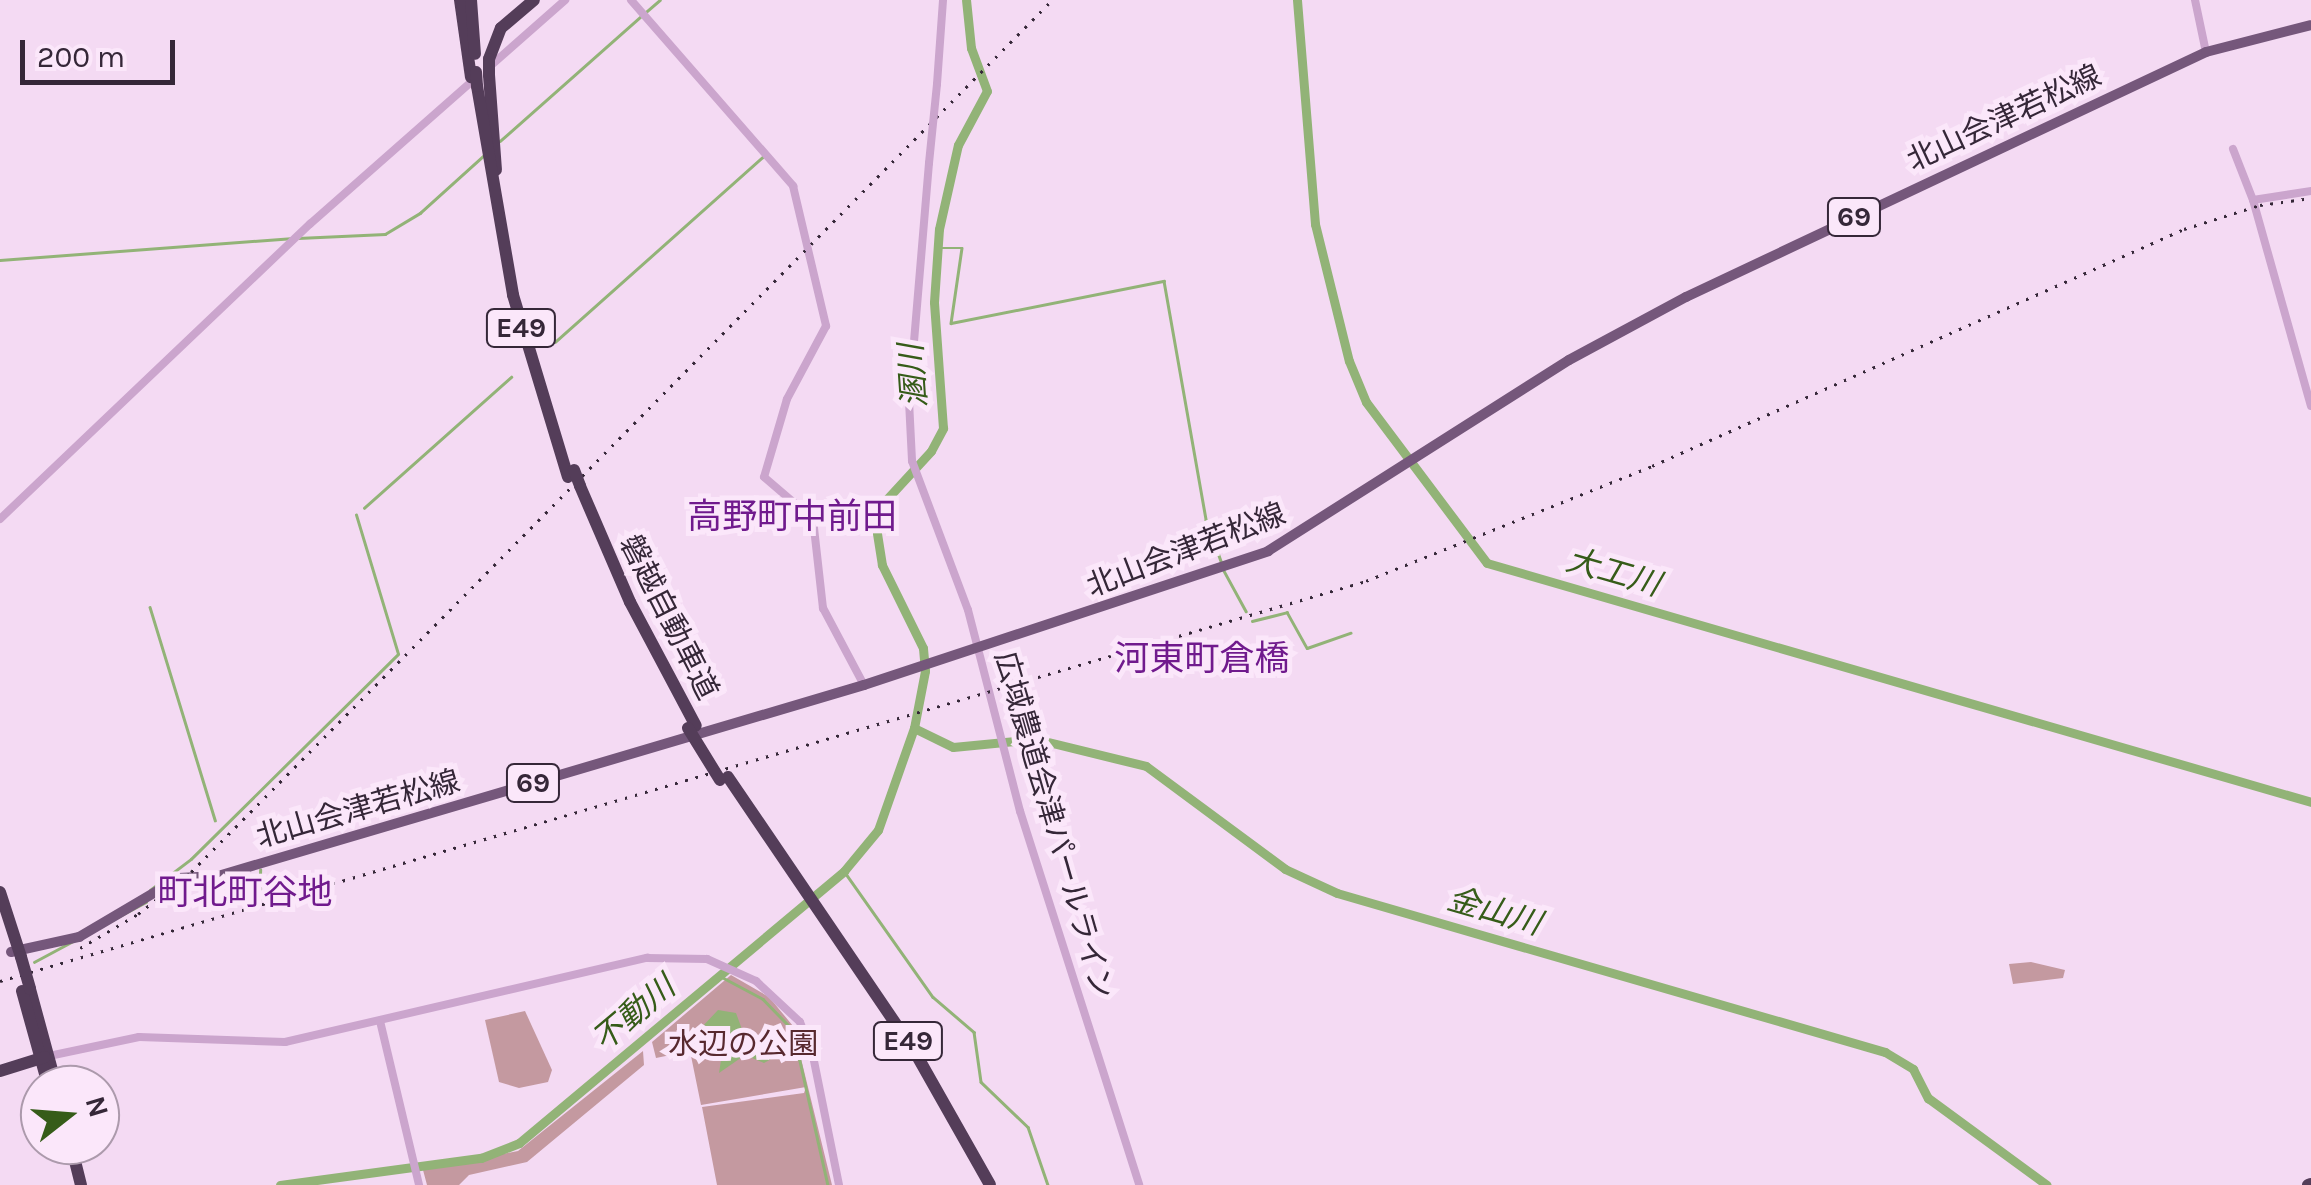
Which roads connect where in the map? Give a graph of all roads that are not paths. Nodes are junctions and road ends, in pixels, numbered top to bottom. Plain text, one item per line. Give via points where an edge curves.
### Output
1 (460, 0) edge
2 (471, 0) edge
3 (480, 0) edge
4 (534, 0) edge
5 (565, 0) edge
6 (631, 0) edge
7 (943, 0) edge
8 (2196, 0) edge
9 (2311, 25) edge
10 (2206, 52) junction
11 (480, 75) junction
12 (485, 120) junction
13 (2233, 149) dead end
14 (2311, 192) edge
15 (2252, 200) junction
16 (2311, 406) edge
17 (0, 519) edge
18 (978, 647) junction
19 (864, 686) junction
20 (0, 892) edge
21 (812, 907) junction
22 (0, 916) edge
23 (16, 955) junction
24 (380, 1021) junction
25 (45, 1057) junction
26 (46, 1065) edge
27 (48, 1065) edge
28 (0, 1071) edge
29 (419, 1185) edge
30 (839, 1185) edge
31 (981, 1185) edge
32 (990, 1185) edge
33 (1140, 1185) edge

1 - 11 highway
2 - 11 highway
3 - 11 highway
4 - 11 highway via 501,28
5 - 17 street via 302,232
6 - 19 street via 794,186 826,326 790,392 764,477 813,519 823,608
7 - 18 street, 広域農道会津パールライン, bridge via 909,401 912,460
8 - 10 street
9 - 10 main road, 北山会津若松線 / 69
10 - 18 main road, 北山会津若松線 / 69 via 1584,351 1286,543
11 - 12 highway
11 - 12 highway
12 - 21 highway, 磐越自動車道 / E49, bridge via 490,169 529,328 574,481 692,727
13 - 15 street
14 - 15 street
15 - 16 street
18 - 19 main road, 北山会津若松線 / 69
18 - 33 street, 広域農道会津パールライン via 1003,751
19 - 23 main road, 北山会津若松線 / 69 via 218,876 178,878 72,940
20 - 23 highway
21 - 31 highway, 磐越自動車道 / E49 via 910,1057
21 - 32 highway, 磐越自動車道 / E49 via 916,1054
22 - 23 highway
23 - 25 highway
24 - 25 street via 284,1042 148,1037
24 - 29 street
24 - 30 street via 647,958 722,964 780,998 804,1029
25 - 26 highway
25 - 27 highway
25 - 28 highway

